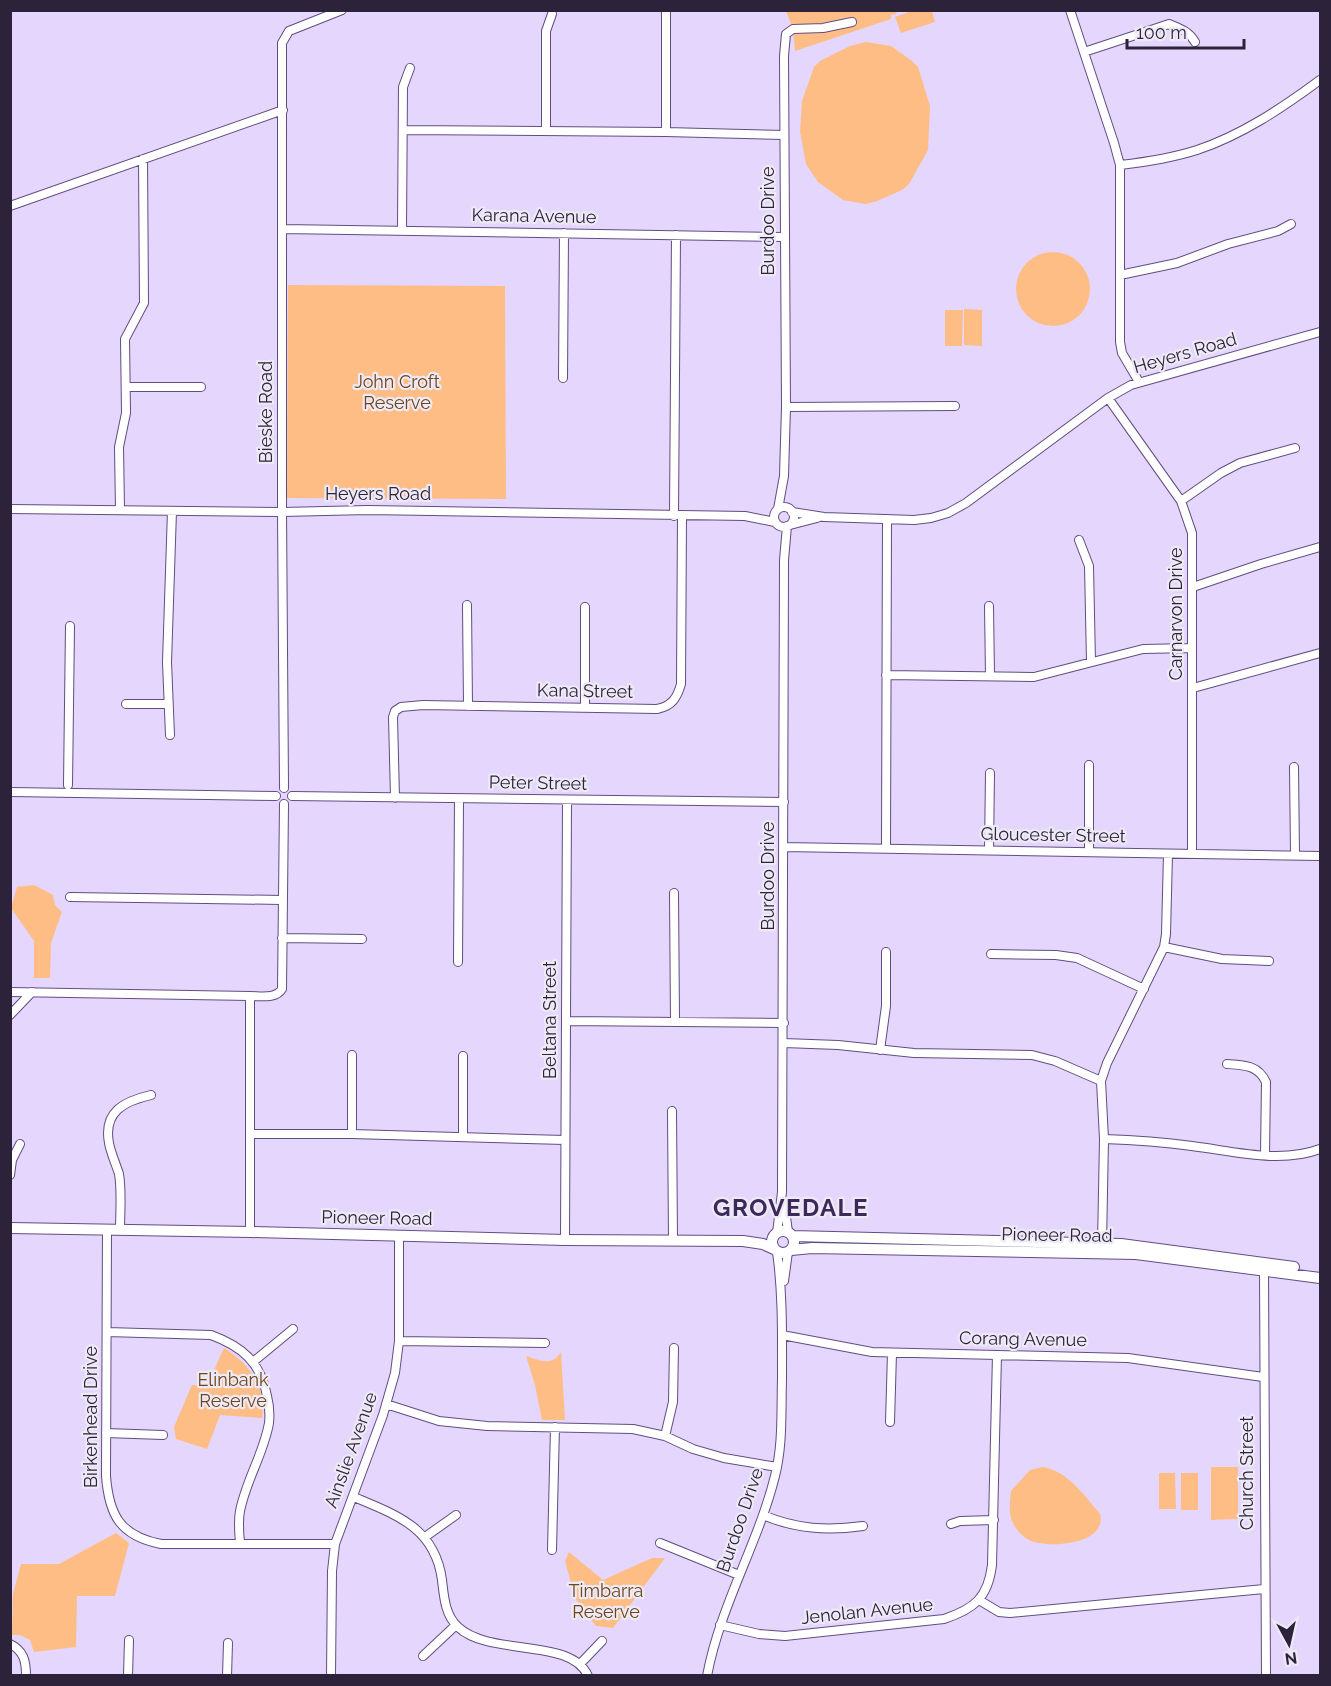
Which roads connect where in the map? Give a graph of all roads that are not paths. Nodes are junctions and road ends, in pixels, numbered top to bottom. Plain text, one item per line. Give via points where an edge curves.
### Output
1 (342, 10) edge
2 (666, 10) edge
3 (1070, 10) edge
4 (552, 14) dead end
5 (852, 22) dead end
6 (1194, 42) dead end
7 (1084, 52) junction
8 (410, 68) dead end
9 (1320, 80) edge
10 (283, 110) junction
11 (404, 130) junction
12 (546, 131) junction
13 (666, 132) junction
14 (784, 135) junction
15 (144, 159) junction
16 (1120, 165) junction
17 (10, 206) edge
18 (1291, 224) dead end
19 (283, 229) junction
20 (402, 230) junction
21 (564, 233) junction
22 (676, 235) junction
23 (785, 237) junction
24 (1120, 275) junction
25 (1320, 332) edge
26 (564, 378) dead end
27 (1139, 381) junction
28 (126, 387) junction
29 (201, 387) dead end
30 (1108, 398) junction
31 (955, 406) dead end
32 (786, 407) junction
33 (1294, 448) dead end
34 (784, 476) junction
35 (1181, 501) junction
36 (10, 509) edge
37 (120, 510) junction
38 (777, 510) junction
39 (172, 511) junction
40 (790, 511) junction
41 (282, 512) junction
42 (678, 516) junction
43 (745, 516) junction
44 (824, 517) junction
45 (889, 519) junction
46 (783, 525) junction
47 (1079, 540) dead end
48 (1320, 547) edge
49 (1193, 587) junction
50 (467, 605) dead end
51 (989, 606) dead end
52 (585, 608) dead end
53 (70, 626) dead end
54 (1192, 648) junction
55 (1320, 653) edge
56 (1091, 662) junction
57 (886, 675) junction
58 (990, 676) junction
59 (1193, 688) junction
60 (126, 704) dead end
61 (168, 704) junction
62 (468, 705) junction
63 (585, 708) junction
64 (170, 735) dead end
65 (1089, 765) dead end
66 (1294, 767) dead end
67 (990, 773) dead end
68 (68, 785) dead end
69 (284, 788) junction
70 (10, 792) edge
71 (276, 796) junction
72 (292, 796) junction
73 (395, 798) junction
74 (459, 799) junction
75 (567, 800) junction
76 (784, 802) junction
77 (284, 804) junction
78 (784, 847) junction
79 (886, 848) junction
80 (989, 850) junction
81 (1089, 852) junction
82 (1168, 854) junction
83 (1192, 854) junction
84 (1294, 855) junction
85 (1320, 856) edge
86 (674, 893) dead end
87 (70, 897) dead end
88 (282, 900) junction
89 (282, 938) junction
90 (362, 939) dead end
91 (1164, 947) junction
92 (886, 952) dead end
93 (990, 954) dead end
94 (1269, 961) dead end
95 (458, 962) dead end
96 (1144, 989) junction
97 (10, 992) edge
98 (32, 992) junction
99 (250, 996) junction
100 (10, 1015) edge
101 (675, 1020) junction
102 (566, 1021) junction
103 (784, 1023) junction
104 (784, 1043) junction
105 (880, 1050) junction
106 (352, 1055) dead end
107 (463, 1056) dead end
108 (1227, 1064) dead end
109 (1101, 1080) junction
110 (151, 1095) dead end
111 (672, 1111) dead end
112 (251, 1134) junction
113 (352, 1134) junction
114 (463, 1137) junction
115 (1104, 1139) junction
116 (565, 1140) junction
117 (20, 1144) dead end
118 (1320, 1149) edge
119 (1265, 1155) junction
120 (10, 1175) edge
121 (782, 1192) junction
122 (10, 1228) edge
123 (107, 1229) junction
124 (120, 1230) junction
125 (250, 1232) junction
126 (776, 1234) junction
127 (790, 1234) junction
128 (399, 1235) junction
129 (565, 1240) junction
130 (673, 1241) junction
131 (743, 1241) junction
132 (1102, 1248) junction
133 (782, 1251) junction
134 (1264, 1267) junction
135 (1320, 1271) edge
136 (1320, 1278) edge
137 (293, 1329) dead end
138 (107, 1332) junction
139 (782, 1335) junction
140 (399, 1341) junction
141 (545, 1343) dead end
142 (674, 1348) dead end
143 (892, 1353) junction
144 (997, 1354) junction
145 (253, 1362) junction
146 (1263, 1377) junction
147 (386, 1404) junction
148 (890, 1422) dead end
149 (555, 1427) junction
150 (106, 1433) junction
151 (163, 1435) dead end
152 (665, 1436) junction
153 (777, 1467) junction
154 (354, 1497) junction
155 (456, 1515) dead end
156 (763, 1515) junction
157 (994, 1520) junction
158 (951, 1524) dead end
159 (863, 1526) dead end
160 (425, 1537) junction
161 (240, 1543) junction
162 (660, 1543) dead end
163 (335, 1544) junction
164 (552, 1550) dead end
165 (739, 1575) junction
166 (1264, 1589) junction
167 (979, 1600) junction
168 (456, 1625) junction
169 (720, 1625) junction
170 (129, 1640) dead end
171 (602, 1641) dead end
172 (228, 1643) dead end
173 (10, 1644) edge
174 (423, 1656) dead end
175 (580, 1664) junction
176 (26, 1676) edge
177 (128, 1676) edge
178 (227, 1676) edge
179 (331, 1676) edge
180 (588, 1676) edge
181 (707, 1676) edge
182 (1266, 1676) edge

1 - 10 street, Bieske Road via 297,26 284,37
2 - 13 street
3 - 7 street
4 - 12 street via 546,31
5 - 14 street, Burdoo Drive via 793,29 786,34
6 - 7 street via 1181,28 1168,24
7 - 16 street
8 - 11 street via 403,87
9 - 16 street via 1274,113 1232,136 1162,159
10 - 15 street
10 - 19 street, Bieske Road
11 - 12 street
11 - 20 street
12 - 13 street
13 - 14 street
14 - 23 street, Burdoo Drive
15 - 17 street
15 - 28 street via 144,303 125,339
16 - 24 street
18 - 24 street via 1162,268
19 - 20 street, Karana Avenue
19 - 41 street, Bieske Road
20 - 21 street, Karana Avenue
21 - 22 street, Karana Avenue
21 - 26 street
22 - 23 street, Karana Avenue
22 - 42 street, Kana Street
23 - 32 street, Burdoo Drive
24 - 27 street via 1121,349
25 - 27 street, Heyers Road
27 - 30 street, Heyers Road
28 - 29 street
28 - 37 street via 126,413 119,447
30 - 35 street, Carnarvon Drive
30 - 45 street, Heyers Road via 1010,469 946,508
31 - 32 street
32 - 34 street, Burdoo Drive
33 - 35 street via 1240,463
34 - 38 street, Burdoo Drive
34 - 40 street, Burdoo Drive
35 - 49 street, Carnarvon Drive via 1192,533
36 - 37 street, Heyers Road
37 - 39 street, Heyers Road
38 - 40 street, Heyers Road
38 - 43 street, Heyers Road
38 - 46 street
39 - 41 street, Heyers Road
39 - 61 street
40 - 44 street, Heyers Road
40 - 46 street via 793,519
41 - 42 street, Heyers Road
41 - 69 street, Bieske Road
42 - 43 street, Heyers Road
42 - 63 street, Kana Street via 678,694 665,708
43 - 46 street, Heyers Road
44 - 45 street, Heyers Road
44 - 46 street, Heyers Road
45 - 57 street
46 - 76 street, Burdoo Drive
47 - 56 street via 1089,566
48 - 49 street
49 - 54 street, Carnarvon Drive
50 - 62 street
51 - 58 street
52 - 63 street
53 - 68 street
54 - 56 street via 1149,648
54 - 59 street, Carnarvon Drive
55 - 59 street
56 - 58 street via 1034,677
57 - 58 street
57 - 79 street
59 - 83 street, Carnarvon Drive
60 - 61 street
61 - 64 street
62 - 63 street, Kana Street
62 - 73 street, Kana Street via 423,705 395,711
65 - 81 street
66 - 84 street
67 - 80 street
69 - 71 street
69 - 72 street
70 - 71 street
71 - 77 street
72 - 73 street, Peter Street
72 - 77 street
73 - 74 street, Peter Street
74 - 75 street, Peter Street
74 - 95 street
75 - 76 street, Peter Street
75 - 102 street, Beltana Street
76 - 78 street, Burdoo Drive
77 - 88 street
78 - 79 street, Gloucester Street
78 - 103 street, Burdoo Drive
79 - 80 street, Gloucester Street
80 - 81 street, Gloucester Street
81 - 82 street, Gloucester Street
82 - 83 street, Gloucester Street
82 - 91 street
83 - 84 street, Gloucester Street
84 - 85 street, Gloucester Street
86 - 101 street
87 - 88 street
88 - 89 street
89 - 90 street
89 - 99 street via 280,993
91 - 94 street via 1222,959
91 - 96 street
92 - 105 street via 886,1006
93 - 96 street via 1077,958
96 - 109 street
97 - 98 street
98 - 99 street
98 - 100 street
99 - 112 street
101 - 102 street
101 - 103 street
102 - 116 street, Beltana Street
103 - 104 street, Burdoo Drive
104 - 105 street
104 - 121 street, Burdoo Drive
105 - 109 street via 1032,1055
106 - 113 street
107 - 114 street
108 - 119 street via 1256,1068 1266,1082
109 - 115 street
110 - 124 street via 122,1104 110,1120 109,1143 119,1176
111 - 130 street
112 - 113 street
112 - 125 street
113 - 114 street
114 - 116 street
115 - 119 street
115 - 132 street
116 - 129 street, Beltana Street
117 - 120 street
118 - 119 street via 1287,1157
121 - 126 street, Burdoo Drive
121 - 127 street, Burdoo Drive
122 - 123 main road, Pioneer Road
123 - 124 main road, Pioneer Road
123 - 138 street, Birkenhead Drive
124 - 125 main road, Pioneer Road
125 - 128 main road, Pioneer Road
126 - 127 main road via 783,1230
126 - 131 main road, Pioneer Road
126 - 133 main road via 772,1240
127 - 132 main road, Pioneer Road
127 - 133 main road via 793,1246
128 - 129 main road, Pioneer Road
128 - 140 street, Ainslie Avenue
129 - 130 main road, Pioneer Road
130 - 131 main road, Pioneer Road
131 - 133 main road, Pioneer Road
132 - 133 main road, Pioneer Road
132 - 134 main road, Pioneer Road
133 - 139 street, Burdoo Drive
134 - 135 main road, Pioneer Road
134 - 136 main road, Pioneer Road
134 - 146 street, Church Street
137 - 145 street
138 - 145 street via 211,1335 226,1341
138 - 150 street, Birkenhead Drive
139 - 143 street, Corang Avenue
139 - 153 street, Burdoo Drive
140 - 141 street
140 - 147 street, Ainslie Avenue
142 - 152 street via 673,1402
143 - 144 street, Corang Avenue
143 - 148 street
144 - 146 street, Corang Avenue via 1128,1358
144 - 157 street
145 - 161 street via 266,1393 269,1422 239,1514
146 - 166 street, Church Street
147 - 149 street via 439,1421
147 - 154 street, Ainslie Avenue
149 - 152 street via 633,1429
149 - 164 street
150 - 151 street
150 - 161 street, Birkenhead Drive via 108,1498 125,1529 142,1540 160,1544
152 - 153 street via 723,1458
153 - 156 street, Burdoo Drive
154 - 160 street via 397,1515
154 - 163 street, Ainslie Avenue
155 - 160 street
156 - 159 street via 814,1529
156 - 165 street, Burdoo Drive
157 - 158 street
157 - 167 street via 991,1575
160 - 168 street via 440,1568 447,1609
161 - 163 street, Birkenhead Drive
162 - 165 street
163 - 179 street, Ainslie Avenue
165 - 169 street, Burdoo Drive
166 - 167 street via 1010,1613 999,1612
166 - 182 street, Church Street
167 - 169 street, Jenolan Avenue via 958,1614 926,1622 785,1635
168 - 174 street
168 - 175 street via 495,1644 558,1653
169 - 181 street, Burdoo Drive
170 - 177 street
171 - 175 street
172 - 178 street
173 - 176 street via 25,1658
175 - 180 street

